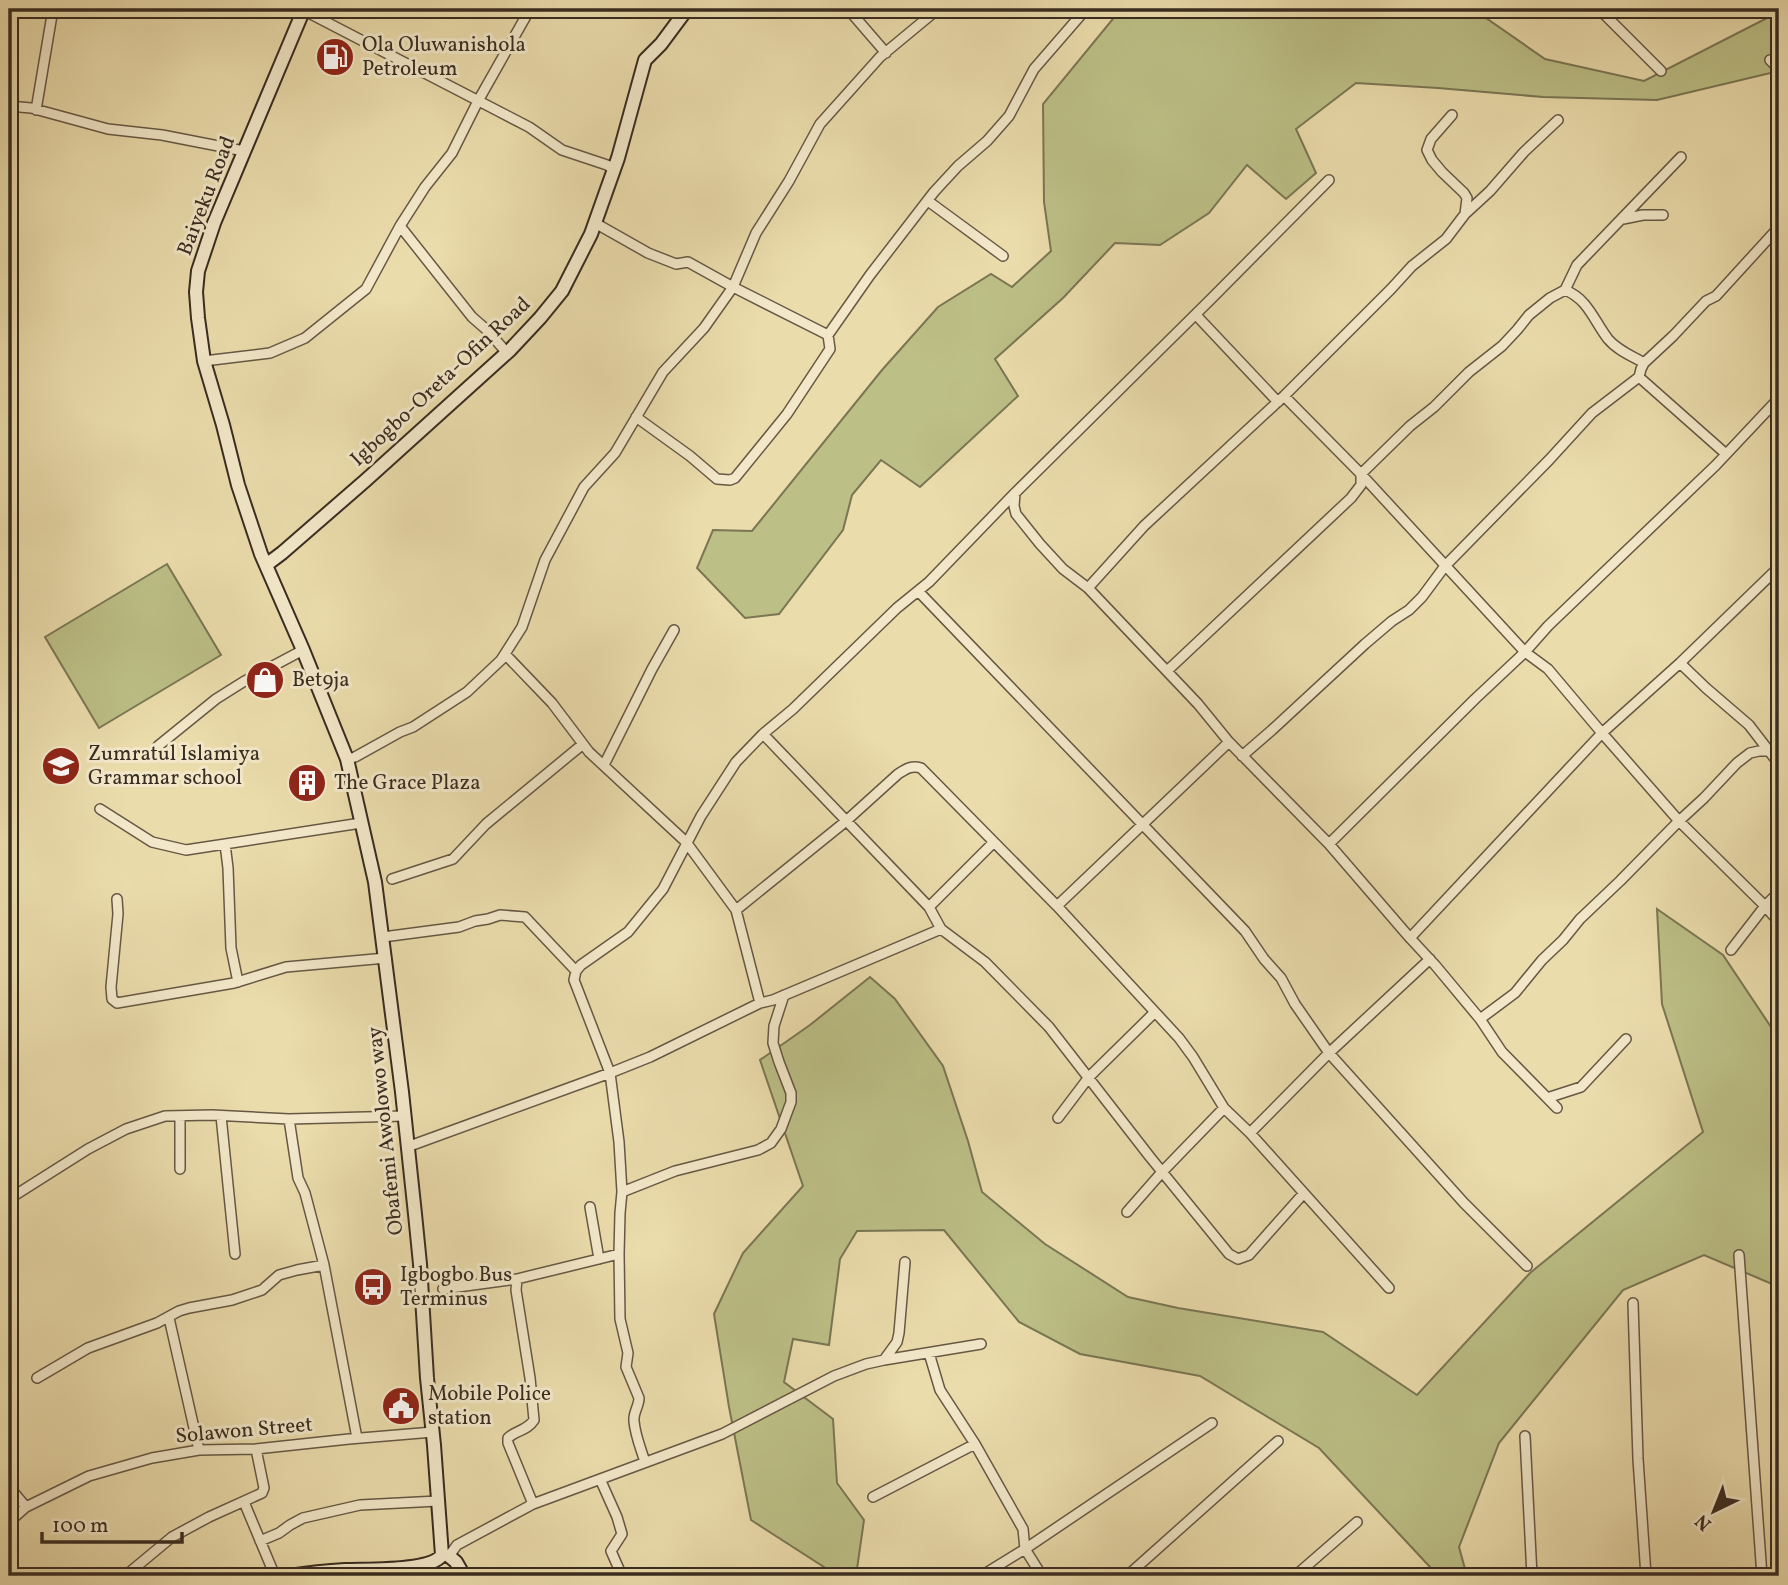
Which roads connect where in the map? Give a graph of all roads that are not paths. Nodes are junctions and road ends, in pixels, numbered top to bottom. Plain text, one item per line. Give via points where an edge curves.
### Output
1 (53, 9) edge
2 (530, 9) edge
3 (687, 9) edge
4 (848, 9) edge
5 (938, 9) edge
6 (1086, 9) edge
7 (1599, 9) edge
8 (304, 10) edge
9 (886, 53) junction
10 (1770, 60) dead end
11 (1779, 69) edge
12 (1661, 71) dead end
13 (478, 101) junction
14 (9, 106) edge
15 (36, 110) junction
16 (1452, 115) dead end
17 (1558, 120) dead end
18 (244, 151) junction
19 (1681, 157) dead end
20 (614, 169) junction
21 (1329, 180) dead end
22 (928, 201) junction
23 (1465, 214) junction
24 (1663, 215) dead end
25 (1622, 219) junction
26 (595, 223) junction
27 (400, 226) junction
28 (1779, 226) edge
29 (1003, 256) dead end
30 (733, 287) junction
31 (1564, 290) junction
32 (1196, 315) junction
33 (828, 335) junction
34 (507, 352) junction
35 (204, 361) junction
36 (1644, 363) junction
37 (1639, 377) junction
38 (1779, 398) edge
39 (1281, 399) junction
40 (636, 417) junction
41 (1726, 454) junction
42 (1361, 474) junction
43 (1015, 493) junction
44 (266, 565) junction
45 (1445, 566) junction
46 (1779, 567) edge
47 (1088, 588) junction
48 (918, 591) junction
49 (674, 630) dead end
50 (303, 650) junction
51 (1525, 652) junction
52 (505, 654) junction
53 (1680, 663) junction
54 (1167, 671) junction
55 (1602, 733) junction
56 (763, 734) junction
57 (1229, 743) junction
58 (583, 744) junction
59 (158, 746) dead end
60 (1769, 751) junction
61 (1242, 756) junction
62 (347, 758) junction
63 (1779, 764) edge
64 (604, 765) junction
65 (100, 809) dead end
66 (1679, 821) junction
67 (845, 822) junction
68 (361, 823) junction
69 (1142, 825) junction
70 (686, 842) junction
71 (994, 842) junction
72 (225, 844) junction
73 (1329, 844) junction
74 (392, 879) dead end
75 (1779, 892) edge
76 (117, 899) dead end
77 (1057, 906) junction
78 (1765, 906) junction
79 (929, 907) junction
80 (736, 910) junction
81 (1779, 922) edge
82 (941, 929) junction
83 (383, 937) junction
84 (1410, 938) junction
85 (1731, 950) dead end
86 (386, 958) junction
87 (1430, 959) junction
88 (576, 971) junction
89 (238, 982) junction
90 (784, 995) junction
91 (760, 1003) junction
92 (1155, 1012) junction
93 (1480, 1019) junction
94 (1626, 1039) dead end
95 (1329, 1053) junction
96 (9, 1067) edge
97 (610, 1073) junction
98 (1089, 1077) junction
99 (9, 1096) edge
100 (1547, 1098) junction
101 (1224, 1108) junction
102 (1558, 1108) dead end
103 (221, 1116) junction
104 (404, 1116) junction
105 (180, 1117) junction
106 (1058, 1118) dead end
107 (289, 1119) junction
108 (1250, 1133) junction
109 (407, 1147) junction
110 (180, 1169) dead end
111 (1162, 1172) junction
112 (622, 1192) junction
113 (1304, 1193) junction
114 (9, 1199) edge
115 (590, 1207) dead end
116 (1127, 1212) dead end
117 (235, 1254) dead end
118 (619, 1254) junction
119 (1739, 1255) dead end
120 (599, 1259) junction
121 (905, 1262) dead end
122 (324, 1265) junction
123 (1527, 1266) dead end
124 (517, 1279) junction
125 (1389, 1288) dead end
126 (443, 1289) dead end
127 (1633, 1303) dead end
128 (169, 1318) junction
129 (981, 1344) dead end
130 (929, 1353) junction
131 (884, 1360) junction
132 (37, 1378) dead end
133 (1212, 1423) dead end
134 (433, 1432) junction
135 (1525, 1436) dead end
136 (357, 1438) junction
137 (1278, 1441) dead end
138 (975, 1444) junction
139 (256, 1449) junction
140 (199, 1450) junction
141 (645, 1462) junction
142 (600, 1479) junction
143 (9, 1487) edge
144 (873, 1497) dead end
145 (439, 1501) junction
146 (244, 1502) junction
147 (533, 1504) junction
148 (26, 1507) junction
149 (9, 1522) edge
150 (1357, 1522) dead end
151 (260, 1541) junction
152 (1025, 1549) junction
153 (446, 1554) junction
154 (421, 1571) edge
155 (125, 1576) edge
156 (275, 1576) edge
157 (291, 1576) edge
158 (464, 1576) edge
159 (622, 1576) edge
160 (981, 1576) edge
161 (1042, 1576) edge
162 (1127, 1576) edge
163 (1295, 1576) edge
164 (1532, 1576) edge
165 (1646, 1576) edge
166 (1762, 1576) edge

1 - 15 street
2 - 13 street
3 - 20 main road, Igbogbo-Oreta-Ofin Road via 645,60
4 - 9 street
5 - 9 street
6 - 22 street via 1034,69 1009,116
7 - 12 street
8 - 13 street
8 - 18 main road, Baiyeku Road
9 - 30 street via 820,124 756,233
10 - 11 street
13 - 20 street via 562,150
13 - 27 street via 452,153
14 - 15 street
15 - 18 street via 108,129
16 - 23 street via 1427,150 1464,192
17 - 23 street
18 - 35 main road, Baiyeku Road via 198,271
19 - 25 street
20 - 26 main road, Igbogbo-Oreta-Ofin Road
21 - 32 street
22 - 29 street
22 - 33 street
23 - 39 street via 1447,239 1412,266
24 - 25 street
25 - 31 street via 1577,265
26 - 30 street via 649,253 676,264 688,262
26 - 34 main road, Igbogbo-Oreta-Ofin Road via 562,291
27 - 34 street via 472,317
27 - 35 street via 366,289 305,338 270,353
28 - 36 street via 1716,296
30 - 33 street
30 - 40 street via 705,328 663,372
31 - 36 street via 1585,303 1618,349
31 - 42 street via 1529,315 1502,346
32 - 39 street
32 - 43 street
33 - 40 street via 831,349 787,414 735,478 717,479
34 - 44 main road, Igbogbo-Oreta-Ofin Road
35 - 44 main road, Baiyeku Road via 238,485
36 - 37 street
37 - 41 street
37 - 45 street via 1592,413
38 - 41 street
39 - 42 street
39 - 47 street via 1144,526
40 - 52 street via 615,453 584,487 545,559 522,627
41 - 51 street
42 - 45 street
42 - 54 street via 1356,493
43 - 47 street via 1016,514 1063,569
43 - 48 street
44 - 50 main road, Obafemi Awolowo way
45 - 51 street
45 - 61 street via 1409,610
46 - 53 street
47 - 54 street
48 - 56 street
48 - 69 street
49 - 64 street
50 - 59 street via 216,699
50 - 62 main road, Obafemi Awolowo way
51 - 55 street via 1548,669
51 - 73 street
52 - 58 street
52 - 62 street via 467,692 413,727
53 - 55 street
53 - 60 street via 1749,725
54 - 57 street
55 - 66 street
55 - 84 street
56 - 67 street
56 - 70 street via 736,762
57 - 61 street
57 - 69 street
58 - 64 street
58 - 74 street via 485,824 453,859
60 - 63 street
60 - 66 street via 1750,753 1737,763
61 - 73 street
62 - 68 main road, Obafemi Awolowo way
64 - 70 street
65 - 72 street via 152,842 186,850
66 - 78 street
66 - 93 street via 1580,919 1515,993
67 - 71 street via 898,774 914,766
67 - 79 street
67 - 80 street
68 - 72 street
68 - 83 main road, Obafemi Awolowo way
69 - 77 street
69 - 95 street via 1245,931
70 - 80 street
70 - 88 street via 663,889 628,932
71 - 77 street
71 - 79 street
72 - 89 street via 231,948
73 - 84 street
75 - 78 street
76 - 89 street via 114,1001
77 - 92 street
78 - 81 street
78 - 85 street
79 - 82 street
80 - 91 street
82 - 90 street
82 - 98 street via 985,962 1049,1027
83 - 86 main road, Obafemi Awolowo way
83 - 88 street via 460,927 500,915 525,917
84 - 87 street
86 - 89 street via 286,967
86 - 104 main road, Obafemi Awolowo way
87 - 93 street
87 - 95 street
88 - 97 street via 575,980
90 - 91 street
90 - 112 street via 774,1043 792,1102 771,1143
91 - 97 street
92 - 98 street
92 - 101 street via 1193,1057
93 - 100 street via 1502,1052
94 - 100 street via 1581,1087
95 - 108 street
95 - 123 street
96 - 99 street via 13,1086
97 - 109 street
97 - 112 street
98 - 106 street
98 - 111 street
100 - 102 street
101 - 108 street
101 - 111 street
103 - 105 street
103 - 107 street
103 - 117 street
104 - 107 street
104 - 109 main road, Obafemi Awolowo way
105 - 110 street
105 - 114 street via 166,1116 125,1129
107 - 122 street via 298,1178
108 - 113 street
109 - 134 main road, Obafemi Awolowo way
111 - 113 street via 1214,1238 1238,1259 1249,1255
111 - 116 street
112 - 118 street
113 - 125 street
115 - 120 street
118 - 120 street
118 - 141 street via 626,1367 639,1398 634,1420
119 - 166 street
120 - 124 street
121 - 131 street via 897,1342
122 - 128 street via 279,1275 262,1290 189,1308
122 - 136 street
124 - 126 street
124 - 147 street via 534,1420 508,1438
127 - 165 street
128 - 132 street via 88,1348
128 - 140 street
129 - 130 street
130 - 131 street
130 - 138 street via 940,1390
131 - 141 street via 834,1376 722,1434
133 - 152 street
134 - 136 street, Solawon Street
134 - 145 main road, Obafemi Awolowo way
135 - 164 street
136 - 139 street, Solawon Street
137 - 162 street
138 - 144 street
138 - 152 street via 1023,1529
139 - 140 street, Solawon Street
139 - 146 street via 264,1488
140 - 148 street, Solawon Street via 89,1476
141 - 142 street
142 - 147 street
142 - 159 street via 622,1534 611,1551
143 - 148 street
145 - 151 street via 360,1505 303,1518
145 - 153 main road, Obafemi Awolowo way
146 - 151 street
146 - 155 street via 172,1537
147 - 153 street
148 - 149 street, Solawon Street
150 - 163 street
151 - 156 street
152 - 160 street
152 - 161 street
153 - 154 main road
153 - 158 main road
154 - 157 main road via 408,1567

